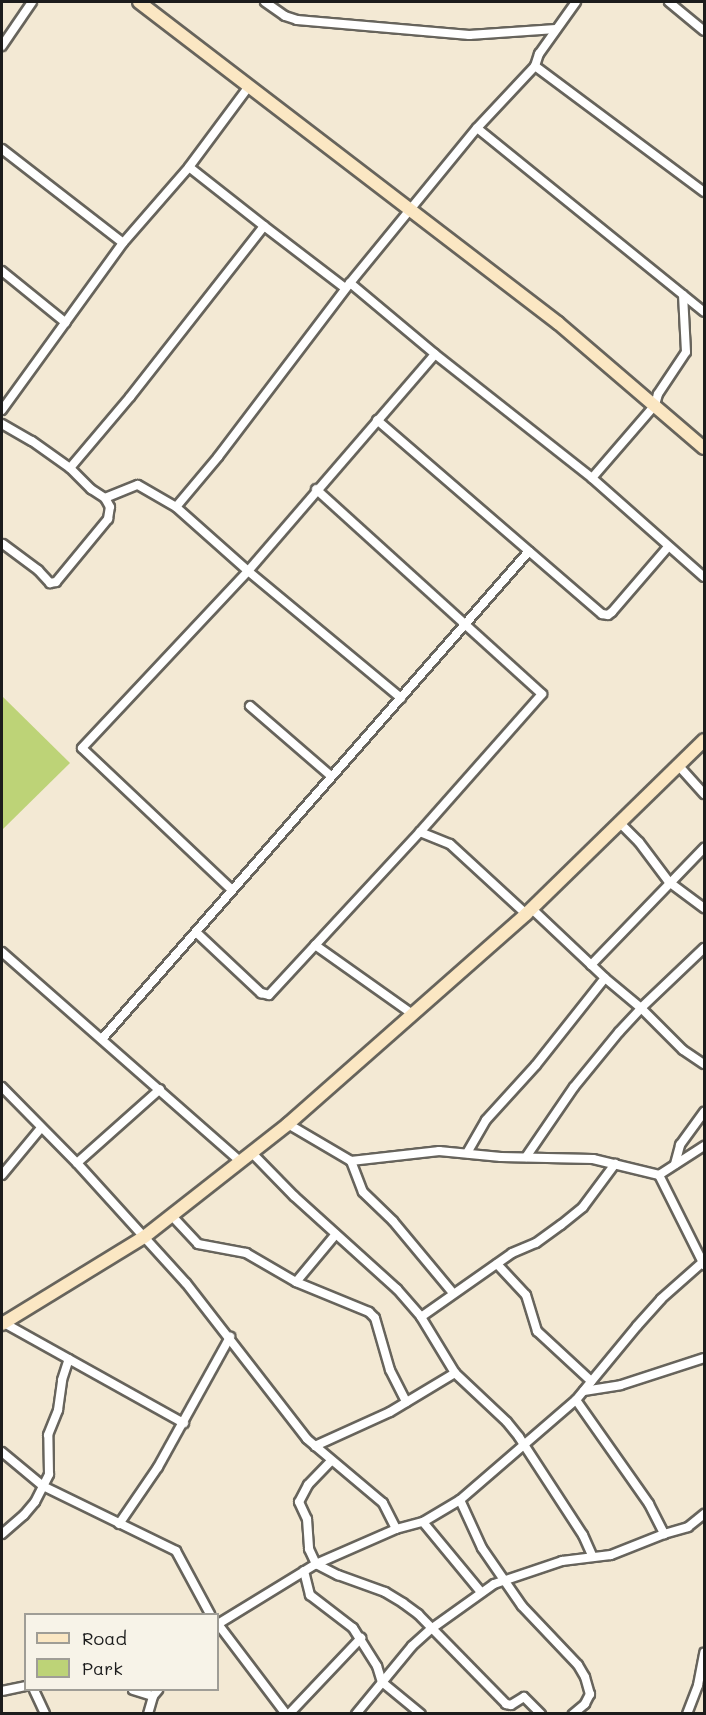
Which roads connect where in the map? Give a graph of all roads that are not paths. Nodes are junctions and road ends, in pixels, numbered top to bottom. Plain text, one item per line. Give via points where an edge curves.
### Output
1 (32, 2) edge
2 (139, 2) edge
3 (265, 2) edge
4 (564, 2) edge
5 (669, 2) edge
6 (574, 4) edge
7 (556, 29) junction
8 (705, 32) edge
9 (2, 46) edge
10 (535, 66) junction
11 (250, 85) junction
12 (477, 128) junction
13 (2, 149) edge
14 (189, 166) junction
15 (705, 192) edge
16 (411, 210) junction
17 (264, 226) junction
18 (123, 243) junction
19 (2, 271) edge
20 (347, 285) junction
21 (683, 295) junction
22 (705, 312) edge
23 (66, 323) junction
24 (435, 354) junction
25 (655, 405) junction
26 (2, 410) edge
27 (377, 420) junction
28 (2, 424) edge
29 (705, 448) edge
30 (70, 468) junction
31 (592, 478) junction
32 (316, 489) junction
33 (105, 498) junction
34 (176, 507) junction
35 (2, 544) edge
36 (668, 547) junction
37 (529, 551) junction
38 (248, 572) junction
39 (705, 577) edge
40 (467, 624) junction
41 (401, 698) junction
42 (250, 706) dead end
43 (705, 740) edge
44 (678, 765) junction
45 (331, 776) junction
46 (705, 794) edge
47 (619, 822) junction
48 (420, 832) junction
49 (705, 848) edge
50 (669, 882) junction
51 (231, 889) junction
52 (705, 908) edge
53 (529, 912) junction
54 (197, 933) junction
55 (315, 945) junction
56 (705, 948) edge
57 (2, 952) edge
58 (591, 965) junction
59 (605, 978) junction
60 (641, 1008) junction
61 (414, 1015) junction
62 (102, 1039) junction
63 (705, 1064) edge
64 (2, 1087) edge
65 (160, 1089) junction
66 (705, 1112) edge
67 (288, 1124) junction
68 (41, 1128) junction
69 (705, 1146) edge
70 (251, 1152) junction
71 (467, 1153) junction
72 (526, 1157) junction
73 (240, 1161) junction
74 (351, 1161) junction
75 (77, 1163) junction
76 (615, 1164) junction
77 (675, 1164) junction
78 (2, 1175) edge
79 (659, 1175) junction
80 (172, 1216) junction
81 (336, 1234) junction
82 (144, 1237) junction
83 (704, 1263) edge
84 (497, 1264) junction
85 (296, 1282) junction
86 (453, 1293) junction
87 (421, 1317) junction
88 (3, 1324) edge
89 (230, 1337) junction
90 (705, 1358) edge
91 (69, 1359) junction
92 (455, 1373) junction
93 (591, 1381) junction
94 (584, 1391) junction
95 (576, 1400) junction
96 (406, 1402) junction
97 (184, 1423) junction
98 (524, 1445) junction
99 (315, 1446) junction
100 (2, 1452) edge
101 (331, 1461) junction
102 (44, 1486) junction
103 (460, 1500) junction
104 (705, 1514) edge
105 (423, 1522) junction
106 (119, 1524) junction
107 (396, 1529) junction
108 (2, 1534) edge
109 (664, 1534) junction
110 (593, 1557) junction
111 (316, 1564) junction
112 (304, 1571) junction
113 (503, 1579) junction
114 (481, 1592) junction
115 (209, 1613) edge
116 (219, 1623) edge
117 (219, 1625) edge
118 (431, 1629) junction
119 (361, 1638) junction
120 (705, 1653) edge
121 (382, 1682) junction
122 (24, 1686) edge
123 (2, 1691) edge
124 (35, 1691) edge
125 (156, 1693) edge
126 (45, 1713) edge
127 (148, 1713) edge
128 (288, 1713) edge
129 (356, 1713) edge
130 (421, 1713) edge
131 (541, 1713) edge
132 (573, 1713) edge
133 (687, 1713) edge

1 - 9 street
2 - 11 street
3 - 7 street via 297,20 495,36
4 - 6 street
5 - 8 street
6 - 7 street
7 - 10 street
10 - 12 street
10 - 15 street
11 - 14 street
11 - 16 street
12 - 16 street
12 - 21 street
13 - 18 street
14 - 17 street
14 - 18 street
16 - 20 street
16 - 25 street via 558,323
17 - 20 street
17 - 30 street
18 - 23 street
19 - 23 street
20 - 24 street
20 - 34 street
21 - 22 street
21 - 25 street via 686,352
23 - 26 street
24 - 27 street
24 - 31 street
25 - 29 street
25 - 31 street
27 - 32 street
27 - 37 street
28 - 30 street
30 - 33 street
31 - 36 street
32 - 38 street
32 - 40 street
33 - 34 street via 138,485
33 - 35 street via 110,507 108,519 56,582 50,583
34 - 38 street
36 - 37 street via 608,615
36 - 39 street
37 - 40 street
38 - 41 street
38 - 51 street via 82,748
40 - 41 street
40 - 48 street via 542,694
41 - 45 street
42 - 45 street
43 - 44 street
44 - 46 street
44 - 47 street
45 - 51 street
47 - 50 street
47 - 53 street
48 - 53 street via 450,844
48 - 55 street
49 - 50 street
50 - 52 street
50 - 58 street
51 - 54 street
53 - 58 street
53 - 61 street
54 - 55 street via 265,996
54 - 62 street
55 - 61 street
56 - 60 street
57 - 62 street
58 - 59 street
59 - 60 street
59 - 71 street via 537,1065 486,1120
60 - 63 street via 683,1050
60 - 72 street via 574,1087
61 - 67 street
62 - 65 street
64 - 68 street
65 - 73 street
65 - 75 street
66 - 77 street via 680,1145
67 - 70 street
67 - 74 street
68 - 75 street
68 - 78 street
69 - 77 street
70 - 73 street
70 - 81 street
71 - 72 street
71 - 74 street via 439,1151
72 - 76 street via 593,1159
73 - 80 street
74 - 86 street via 363,1192 393,1221
75 - 82 street
76 - 79 street
76 - 84 street via 583,1208 536,1243
77 - 79 street
79 - 83 street
80 - 82 street
80 - 85 street via 198,1244 246,1253
81 - 85 street
81 - 87 street via 397,1289
82 - 88 street
82 - 89 street
83 - 93 street via 661,1299
84 - 86 street
84 - 93 street via 526,1295 537,1330
85 - 96 street via 375,1318 390,1370
86 - 87 street
87 - 92 street
88 - 91 street
89 - 97 street
89 - 99 street via 273,1399
90 - 94 street via 621,1385
91 - 97 street
91 - 102 street via 48,1435 50,1464
92 - 96 street
92 - 98 street via 507,1422
93 - 94 street
94 - 95 street
95 - 98 street
95 - 109 street via 649,1504
96 - 99 street
97 - 106 street
98 - 103 street
98 - 110 street via 583,1535
99 - 101 street
100 - 102 street
101 - 107 street via 383,1503
101 - 111 street via 300,1495 309,1549
102 - 106 street
102 - 108 street via 24,1515
103 - 105 street
103 - 113 street via 482,1548
104 - 109 street via 688,1527
105 - 107 street
105 - 114 street
106 - 115 street via 176,1551
107 - 111 street
109 - 110 street via 611,1556
110 - 113 street via 562,1561
111 - 112 street
111 - 118 street via 385,1592 418,1614
112 - 116 street
112 - 119 street via 310,1595
113 - 114 street
113 - 132 street via 533,1620 585,1677 590,1694
114 - 118 street
117 - 128 street
118 - 121 street
118 - 131 street via 506,1704 524,1697
119 - 121 street
119 - 128 street
120 - 133 street
121 - 129 street
121 - 130 street
122 - 123 street
124 - 126 street
125 - 127 street

